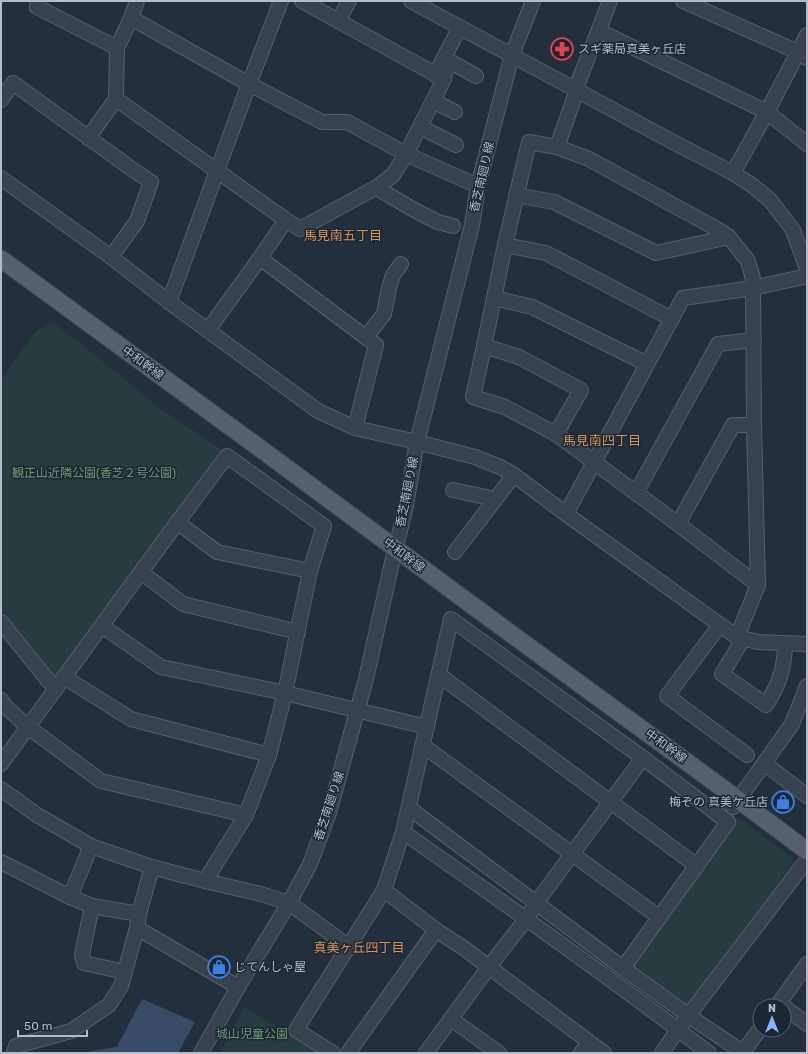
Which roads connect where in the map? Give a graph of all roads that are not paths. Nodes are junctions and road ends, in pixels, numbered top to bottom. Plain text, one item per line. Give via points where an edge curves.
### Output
1 (38, 1) edge
2 (137, 1) edge
3 (281, 1) edge
4 (302, 1) edge
5 (348, 1) edge
6 (412, 1) edge
7 (533, 1) edge
8 (610, 1) edge
9 (683, 1) edge
10 (131, 18) junction
11 (338, 21) junction
12 (460, 27) junction
13 (599, 31) junction
14 (807, 35) edge
15 (117, 48) junction
16 (512, 55) junction
17 (803, 55) edge
18 (476, 76) dead end
19 (439, 77) junction
20 (249, 84) junction
21 (577, 90) junction
22 (116, 99) junction
23 (1, 100) edge
24 (433, 101) junction
25 (455, 112) dead end
26 (767, 112) junction
27 (420, 127) junction
28 (88, 138) junction
29 (807, 144) edge
30 (456, 145) dead end
31 (557, 147) junction
32 (406, 154) junction
33 (217, 171) junction
34 (732, 173) junction
35 (2, 181) edge
36 (478, 186) junction
37 (377, 187) junction
38 (516, 195) junction
39 (286, 220) junction
40 (453, 226) dead end
41 (729, 237) junction
42 (505, 245) junction
43 (111, 257) junction
44 (260, 258) junction
45 (1, 259) edge
46 (401, 264) dead end
47 (807, 269) edge
48 (1, 271) edge
49 (807, 276) edge
50 (753, 288) junction
51 (494, 298) junction
52 (169, 302) junction
53 (672, 319) junction
54 (208, 330) junction
55 (366, 338) junction
56 (754, 340) junction
57 (484, 346) junction
58 (647, 364) junction
59 (754, 425) junction
60 (355, 428) junction
61 (556, 434) junction
62 (417, 442) junction
63 (594, 462) junction
64 (514, 475) junction
65 (453, 490) dead end
66 (636, 493) junction
67 (495, 499) junction
68 (566, 514) junction
69 (178, 522) junction
70 (678, 524) junction
71 (454, 552) dead end
72 (394, 553) junction
73 (310, 571) junction
74 (141, 572) junction
75 (758, 585) junction
76 (1, 622) edge
77 (720, 625) junction
78 (102, 626) junction
79 (298, 632) junction
80 (740, 638) junction
81 (785, 643) junction
82 (807, 644) edge
83 (439, 675) junction
84 (64, 677) junction
85 (807, 686) edge
86 (56, 689) junction
87 (285, 693) junction
88 (1, 700) edge
89 (357, 710) junction
90 (28, 727) junction
91 (427, 727) junction
92 (422, 745) junction
93 (269, 755) junction
94 (747, 755) dead end
95 (643, 758) junction
96 (764, 763) junction
97 (1, 764) edge
98 (1, 790) edge
99 (807, 795) edge
100 (610, 802) junction
101 (736, 803) junction
102 (409, 808) junction
103 (246, 816) junction
104 (403, 832) junction
105 (91, 846) junction
106 (573, 854) junction
107 (807, 858) edge
108 (1, 862) edge
109 (697, 866) junction
110 (152, 867) junction
111 (205, 881) junction
112 (384, 890) junction
113 (70, 897) junction
114 (289, 903) junction
115 (536, 904) junction
116 (92, 906) junction
117 (527, 918) junction
118 (659, 918) junction
119 (138, 921) junction
120 (436, 930) junction
121 (348, 946) junction
122 (807, 964) edge
123 (488, 968) junction
124 (623, 968) junction
125 (125, 972) junction
126 (238, 987) junction
127 (786, 998) edge
128 (792, 1014) edge
129 (689, 1016) junction
130 (451, 1019) junction
131 (807, 1024) edge
132 (678, 1029) junction
133 (754, 1038) edge
134 (589, 1042) junction
135 (14, 1053) edge
136 (201, 1053) edge
137 (332, 1053) edge
138 (348, 1053) edge
139 (426, 1053) edge
140 (499, 1053) edge
141 (581, 1053) edge
142 (604, 1053) edge
143 (662, 1053) edge
144 (709, 1053) edge
145 (744, 1053) edge

1 - 15 street via 37,7
2 - 10 street
3 - 20 street
4 - 11 street
5 - 11 street
6 - 12 street
7 - 16 street, 香芝南廻り線
8 - 13 street
9 - 17 street
10 - 15 street
10 - 20 street
11 - 19 street
12 - 16 street
12 - 19 street
13 - 21 street
13 - 26 street
14 - 17 street
15 - 22 street
16 - 21 street
16 - 36 street, 香芝南廻り線
17 - 26 street
18 - 19 street via 451,62
19 - 24 street via 444,79
20 - 32 street via 322,122 347,122
20 - 33 street
21 - 31 street
21 - 34 street
22 - 28 street
22 - 33 street
23 - 28 street via 13,83
24 - 25 street
24 - 27 street
26 - 29 street
26 - 34 street
27 - 30 street
27 - 32 street
28 - 43 street via 151,182 137,220
31 - 38 street via 528,142
31 - 41 street via 589,159
32 - 36 street
32 - 37 street via 393,175
33 - 39 street
33 - 52 street
34 - 47 street via 770,200 793,230
35 - 43 street
36 - 62 street, 香芝南廻り線 via 472,225
37 - 39 street via 300,229
37 - 40 street via 427,217
38 - 41 street via 554,202 656,253
38 - 42 street
39 - 44 street
41 - 50 street via 748,261
42 - 51 street
42 - 53 street via 546,253
43 - 52 street
44 - 54 street
44 - 55 street
45 - 72 main road, 中和幹線
46 - 55 street via 393,275 384,314
48 - 72 main road, 中和幹線
49 - 50 street
50 - 53 street via 684,298
50 - 56 street
51 - 57 street
51 - 58 street via 532,308
52 - 54 street
53 - 58 street
54 - 60 street via 318,411
55 - 60 street via 376,345
56 - 59 street
56 - 66 street via 718,344
57 - 61 street via 473,397 505,407
57 - 61 street via 519,357 581,390
58 - 63 street
59 - 70 street via 733,425
59 - 75 street
60 - 62 street
61 - 63 street
62 - 64 street via 475,457
62 - 72 street, 香芝南廻り線 via 405,511
63 - 66 street
63 - 68 street
64 - 67 street
64 - 68 street
65 - 67 street
66 - 70 street
67 - 71 street
68 - 77 street
69 - 73 street via 217,552
69 - 73 street via 227,456 324,526
69 - 74 street
70 - 75 street
72 - 89 street, 香芝南廻り線
72 - 101 main road, 中和幹線
73 - 79 street
74 - 78 street
74 - 79 street via 183,604
75 - 80 street
76 - 86 street
77 - 80 street
77 - 94 street via 667,696
78 - 84 street
78 - 87 street via 161,667
79 - 87 street
80 - 81 street
80 - 81 street via 722,674 766,705 780,676 785,658
81 - 82 street
83 - 91 street
83 - 95 street via 451,619
83 - 100 street
84 - 86 street
84 - 93 street via 131,719
85 - 96 street via 792,724
86 - 90 street
87 - 89 street
87 - 93 street
88 - 90 street
89 - 91 street
89 - 114 street, 香芝南廻り線 via 329,813 310,864
90 - 97 street
90 - 103 street via 101,781
91 - 92 street
92 - 102 street
92 - 106 street
93 - 103 street
95 - 100 street
95 - 109 street via 728,822
96 - 99 street
96 - 101 street
98 - 105 street via 37,815
100 - 106 street
100 - 109 street
101 - 107 main road, 中和幹線
102 - 104 street
102 - 115 street
103 - 111 street
104 - 112 street
104 - 117 street
105 - 110 street
105 - 113 street
106 - 115 street
106 - 118 street
107 - 129 street
108 - 113 street
109 - 118 street
110 - 111 street
110 - 119 street
111 - 114 street
112 - 120 street
112 - 121 street
113 - 116 street
114 - 121 street
114 - 126 street, 香芝南廻り線
115 - 117 street
115 - 124 street
116 - 119 street
116 - 125 street via 82,955 84,963
117 - 123 street
117 - 132 street
118 - 124 street
119 - 125 street
119 - 126 street
120 - 123 street
120 - 138 street
121 - 137 street via 296,1030
122 - 127 street
123 - 130 street
123 - 134 street
124 - 129 street
125 - 135 street via 121,986 109,1005 71,1031 16,1046
126 - 136 street, 香芝南廻り線
128 - 131 street
129 - 132 street
129 - 145 street
130 - 139 street
130 - 140 street
132 - 143 street
132 - 144 street
133 - 145 street
134 - 141 street
134 - 142 street

